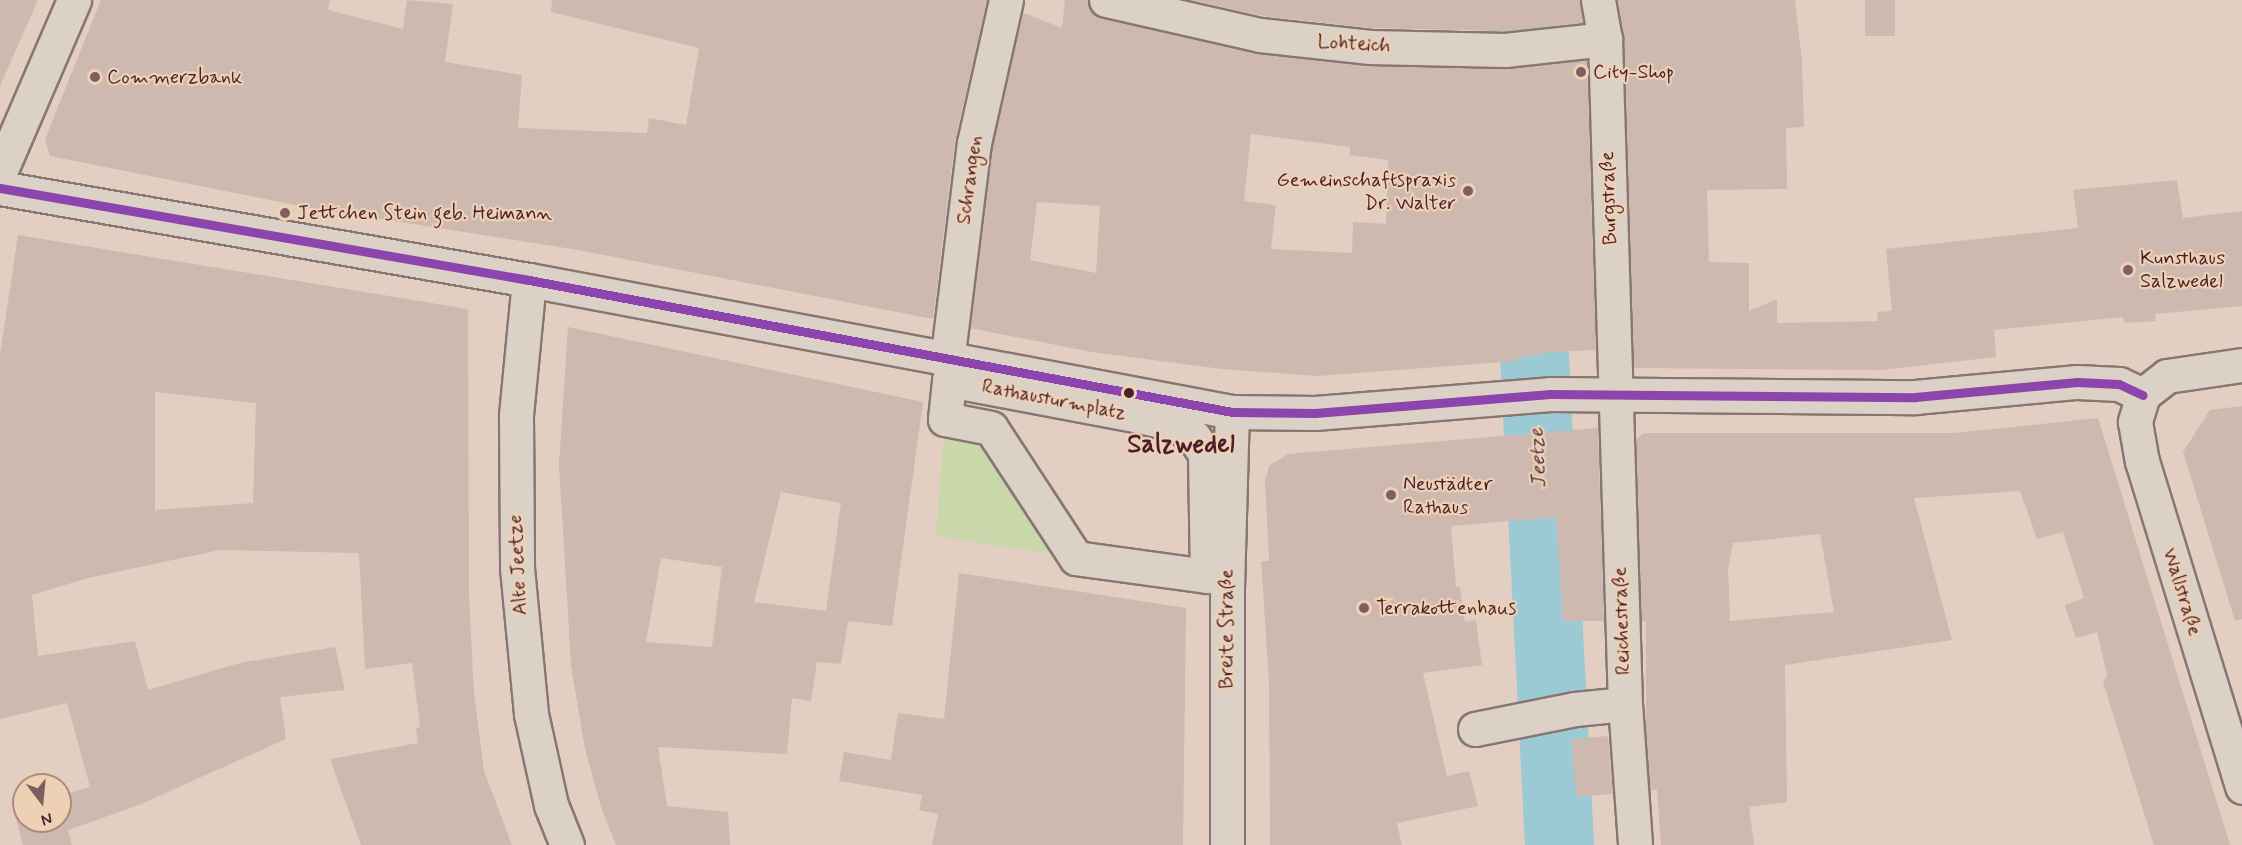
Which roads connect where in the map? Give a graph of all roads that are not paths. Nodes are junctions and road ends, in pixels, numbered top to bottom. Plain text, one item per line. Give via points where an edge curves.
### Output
1 (74, 0) edge
2 (1006, 0) edge
3 (1106, 0) edge
4 (1598, 0) edge
5 (1605, 39) junction
6 (0, 172) edge
7 (0, 188) edge
8 (529, 280) junction
9 (947, 362) junction
10 (2242, 365) edge
11 (2143, 395) junction
12 (1615, 396) junction
13 (1232, 412) junction
14 (1076, 558) joint
15 (1625, 704) junction
16 (1475, 729) dead end
17 (2242, 787) edge
18 (567, 845) edge
19 (1227, 845) edge
20 (1635, 845) edge

1 - 6 street
2 - 9 street, Schrangen via 974,143
3 - 5 street, Lohteich via 1217,27 1370,47 1519,49
4 - 5 street, Burgstraße
5 - 12 street, Burgstraße
7 - 8 street
8 - 9 street
8 - 18 street, Alte Jeetze via 516,416 517,568 531,714 551,805
9 - 13 street
10 - 11 street via 2167,376
11 - 12 street via 2119,384 2077,382 1884,398
11 - 17 street, Wallstraße via 2135,422 2142,461
12 - 13 street via 1550,394 1315,413
12 - 15 street, Reichestraße
13 - 19 street, Breite Straße
14 - 14 street, Rathausturmplatz via 991,428 945,419 949,380 1178,425 1194,437 1205,454 1207,576
15 - 16 street via 1575,709
15 - 20 street, Reichestraße

